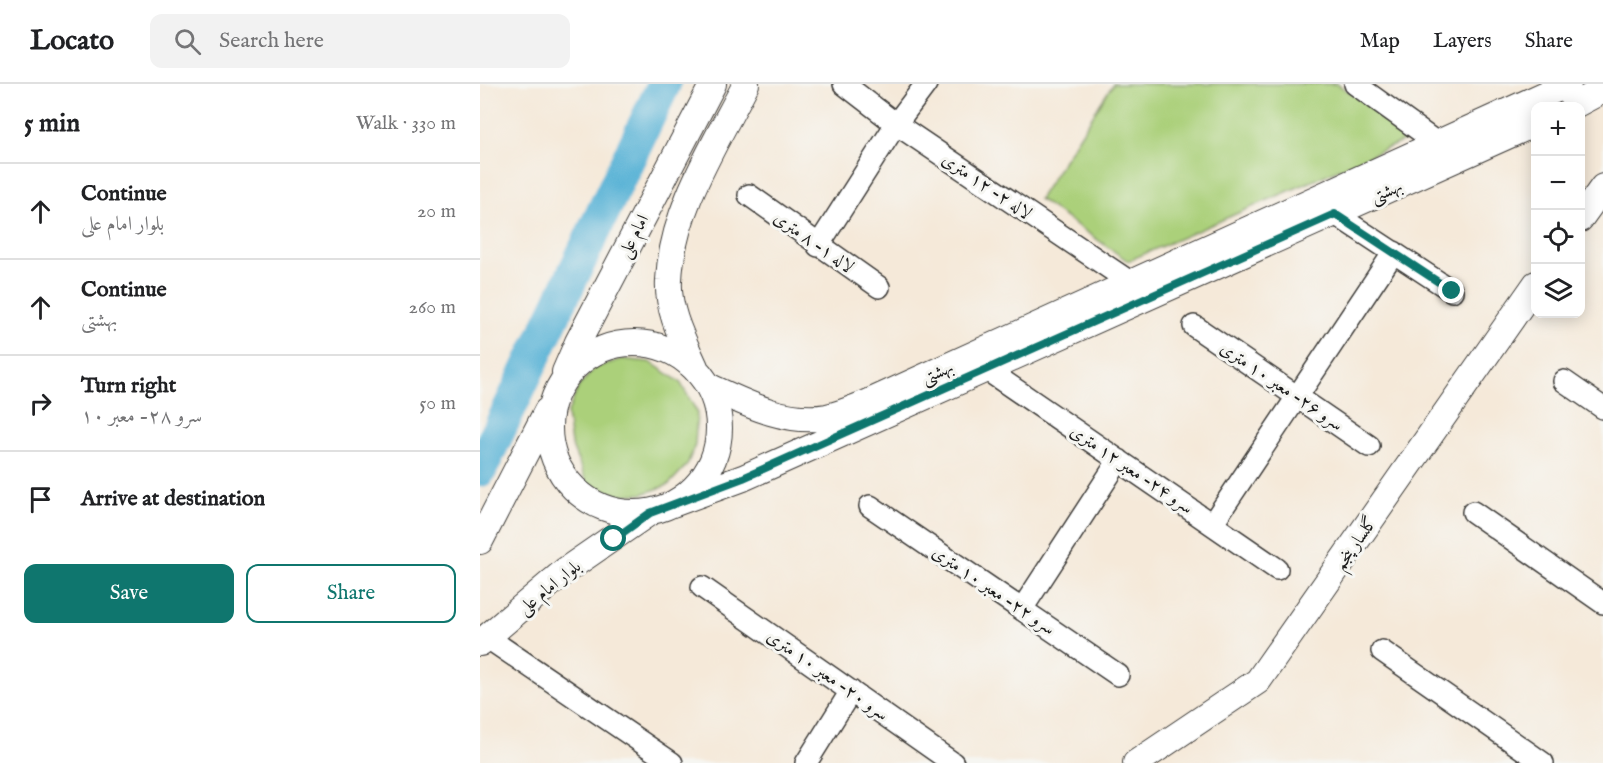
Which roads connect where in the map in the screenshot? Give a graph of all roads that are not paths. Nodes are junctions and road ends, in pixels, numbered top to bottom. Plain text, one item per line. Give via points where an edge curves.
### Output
1 (713, 84) edge
2 (746, 84) edge
3 (844, 84) edge
4 (926, 84) edge
5 (1355, 84) edge
6 (1568, 84) edge
7 (1603, 90) edge
8 (1580, 102) edge
9 (1585, 108) edge
10 (1603, 113) edge
11 (896, 124) junction
12 (1531, 125) edge
13 (1437, 143) junction
14 (1603, 187) edge
15 (749, 195) dead end
16 (1585, 213) edge
17 (1335, 214) junction
18 (818, 246) junction
19 (1394, 252) junction
20 (1133, 284) junction
21 (879, 287) dead end
22 (1452, 291) dead end
23 (1531, 291) edge
24 (1194, 326) dead end
25 (987, 370) junction
26 (702, 377) junction
27 (1564, 381) dead end
28 (558, 390) junction
29 (1297, 396) junction
30 (1603, 408) edge
31 (1370, 446) dead end
32 (1119, 460) junction
33 (675, 503) junction
34 (870, 506) dead end
35 (1473, 512) dead end
36 (650, 513) junction
37 (1212, 524) junction
38 (480, 541) edge
39 (1277, 569) dead end
40 (702, 587) dead end
41 (1603, 603) edge
42 (1022, 609) junction
43 (482, 639) edge
44 (1382, 651) dead end
45 (1118, 675) dead end
46 (851, 692) junction
47 (672, 763) edge
48 (806, 763) edge
49 (953, 763) edge
50 (1136, 763) edge
51 (1543, 763) edge

1 - 28 street, امام علی via 578,342
2 - 26 street, امام علی via 688,200 675,238 668,281 673,314
3 - 11 street, لاله ۲- ۱۲ متری
4 - 11 street
5 - 13 street
6 - 13 street, بهشتی
7 - 8 street
9 - 10 street
11 - 18 street
11 - 20 street, لاله ۲- ۱۲ متری
12 - 17 street, بهشتی
13 - 20 street, بهشتی
14 - 16 street
15 - 18 street, لاله ۱- ۸ متری
17 - 19 street
17 - 25 street, بهشتی
18 - 21 street, لاله ۱- ۸ متری
19 - 22 street
19 - 29 street
20 - 26 street, بهشتی via 867,403 827,417 789,417 753,406
23 - 50 street, گلسار پنجم via 1258,681
24 - 29 street, سرو ۲۶- معبر ۱۰ متری
25 - 32 street, سرو ۲۴- معبر ۱۲ متری
25 - 33 street, بهشتی via 743,478
26 - 28 street via 676,354 655,345 632,343 609,346 579,363
26 - 33 street via 718,411 719,438 712,464 697,486
27 - 30 street
28 - 36 street via 550,415 550,433 559,468 575,489 597,505 623,513
28 - 38 street
29 - 31 street, سرو ۲۶- معبر ۱۰ متری
29 - 37 street
32 - 37 street, سرو ۲۴- معبر ۱۲ متری
32 - 42 street
33 - 36 street
34 - 42 street, سرو ۲۲- معبر ۱۰ متری
35 - 41 street
36 - 43 street, بلوار امام علی via 566,570
37 - 39 street, سرو ۲۴- معبر ۱۲ متری
40 - 46 street, سرو ۲۰- معبر ۱۰ متری
42 - 45 street, سرو ۲۲- معبر ۱۰ متری
43 - 47 street
44 - 51 street
46 - 48 street
46 - 49 street, سرو ۲۰- معبر ۱۰ متری

